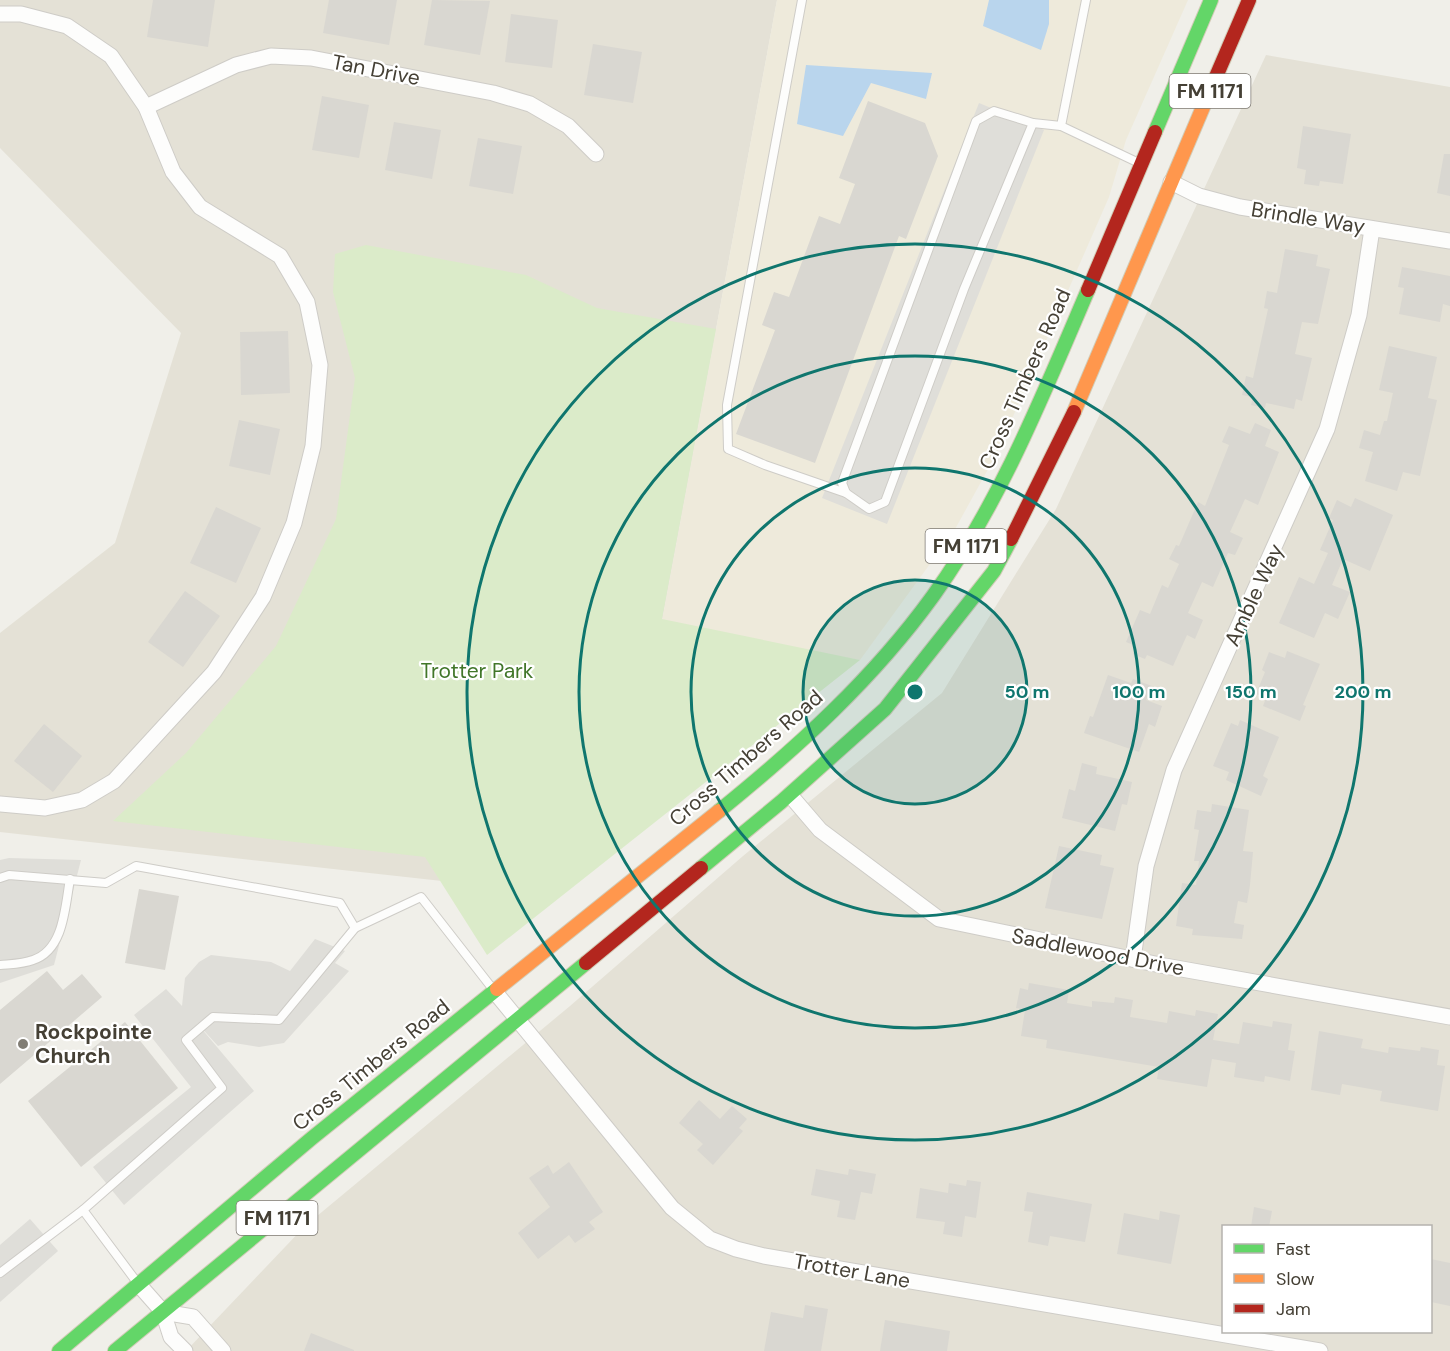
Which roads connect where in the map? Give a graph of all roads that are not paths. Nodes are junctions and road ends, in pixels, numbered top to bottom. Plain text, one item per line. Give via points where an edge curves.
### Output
1 (802, 0) edge
2 (1086, 0) edge
3 (1211, 0) edge
4 (1249, 0) edge
5 (22, 7) edge
6 (0, 14) edge
7 (146, 107) junction
8 (1033, 123) junction
9 (1061, 126) junction
10 (596, 154) dead end
11 (1156, 173) junction
12 (1372, 229) junction
13 (1450, 241) edge
14 (846, 492) junction
15 (790, 795) junction
16 (0, 804) edge
17 (0, 878) edge
18 (70, 879) junction
19 (355, 928) junction
20 (1133, 959) junction
21 (0, 965) edge
22 (495, 992) junction
23 (1450, 1017) edge
24 (517, 1021) junction
25 (83, 1210) junction
26 (0, 1273) edge
27 (140, 1286) junction
28 (163, 1312) junction
29 (59, 1351) edge
30 (115, 1351) edge
31 (185, 1351) edge
32 (222, 1351) edge
33 (1320, 1351) edge

1 - 14 lane via 727,405 728,449
2 - 9 lane
3 - 11 main road, Cross Timbers Road / FM 1171
4 - 11 main road, Cross Timbers Road / FM 1171
5 - 6 street
5 - 7 street via 67,26 111,56
7 - 10 street, Tan Drive via 236,65 272,56 311,58 494,93 530,104 568,126
7 - 16 street via 173,172 200,207 280,256 308,302 320,365 313,446 294,523 263,597 214,672 114,781 82,800 45,808
8 - 9 lane
8 - 14 lane via 964,289 885,502 869,509
8 - 14 lane via 994,111 976,120 842,483
9 - 11 lane
11 - 12 street, Brindle Way via 1199,196 1240,207
11 - 15 main road, Cross Timbers Road / FM 1171 via 1049,469 994,571 885,709
11 - 22 main road, Cross Timbers Road / FM 1171 via 978,526 885,657 770,770
12 - 13 street, Brindle Way
12 - 20 street, Amble Way via 1359,315 1327,429 1174,770 1146,866
15 - 20 street, Saddlewood Drive via 820,830 939,919
15 - 24 main road, Cross Timbers Road / FM 1171
17 - 18 lane via 9,875
18 - 19 lane via 106,883 136,866 340,903
18 - 21 lane via 57,940 46,954 32,961
19 - 22 lane via 421,897
19 - 25 lane via 279,1020 213,1017 186,1040 222,1088
20 - 23 street, Saddlewood Drive
22 - 24 street, Trotter Lane
22 - 27 main road, Cross Timbers Road / FM 1171 via 312,1138
24 - 28 main road, Cross Timbers Road / FM 1171
24 - 33 street, Trotter Lane via 672,1208 710,1239 765,1256
25 - 26 lane
25 - 27 lane
27 - 28 street
27 - 29 main road, Cross Timbers Road / FM 1171
28 - 30 main road, Cross Timbers Road / FM 1171
28 - 31 street via 171,1337
28 - 32 street via 193,1317

